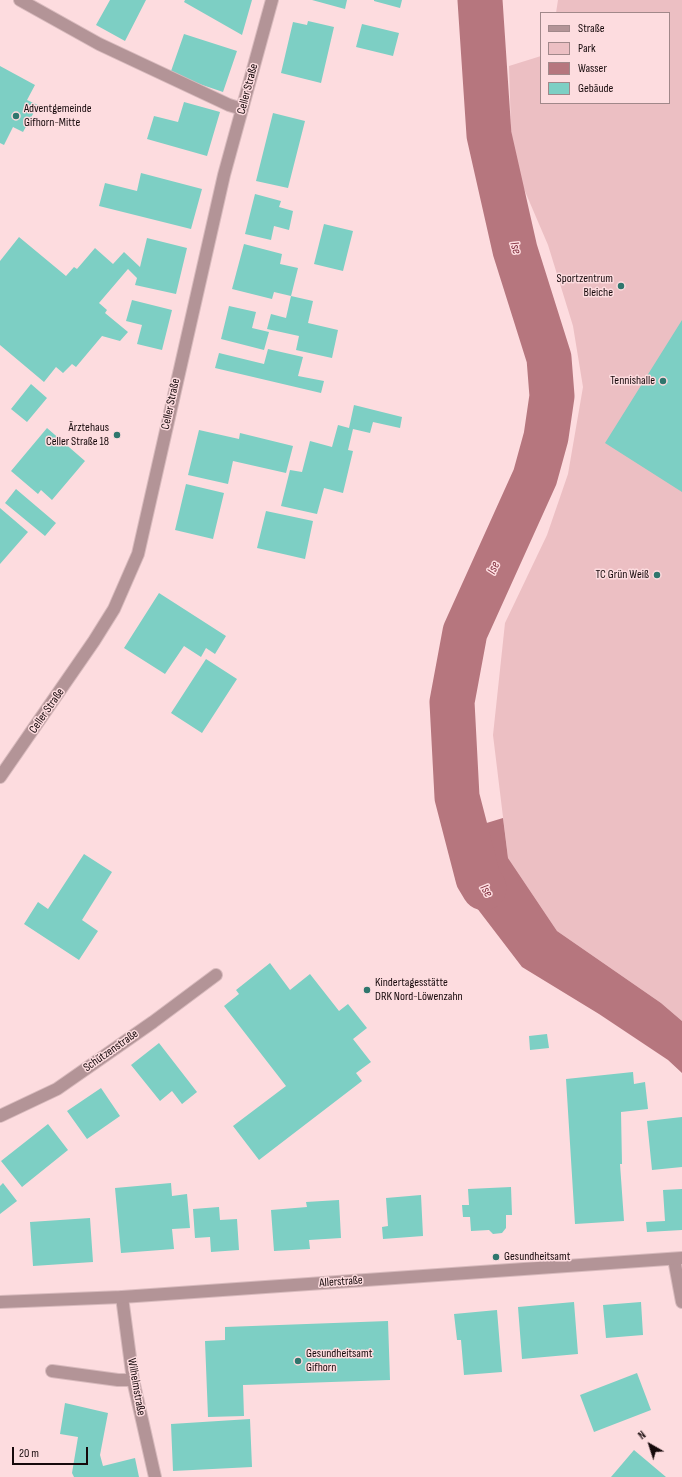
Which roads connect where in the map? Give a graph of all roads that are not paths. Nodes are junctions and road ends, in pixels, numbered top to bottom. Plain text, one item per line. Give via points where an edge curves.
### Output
1 (20, 0) edge
2 (272, 0) edge
3 (242, 109) junction
4 (0, 777) edge
5 (216, 975) dead end
6 (0, 1116) edge
7 (678, 1258) edge
8 (122, 1297) junction
9 (0, 1302) edge
10 (682, 1302) edge
11 (52, 1371) dead end
12 (133, 1380) junction
13 (155, 1477) edge

1 - 3 street via 99,44
2 - 3 street, Celler Straße
3 - 4 street, Celler Straße via 224,175 138,554 114,610
5 - 6 street, Schützenstraße via 57,1089
7 - 8 street, Allerstraße
7 - 10 street
8 - 9 street, Allerstraße
8 - 12 street, Wilhelmstraße
11 - 12 street
12 - 13 street, Wilhelmstraße

